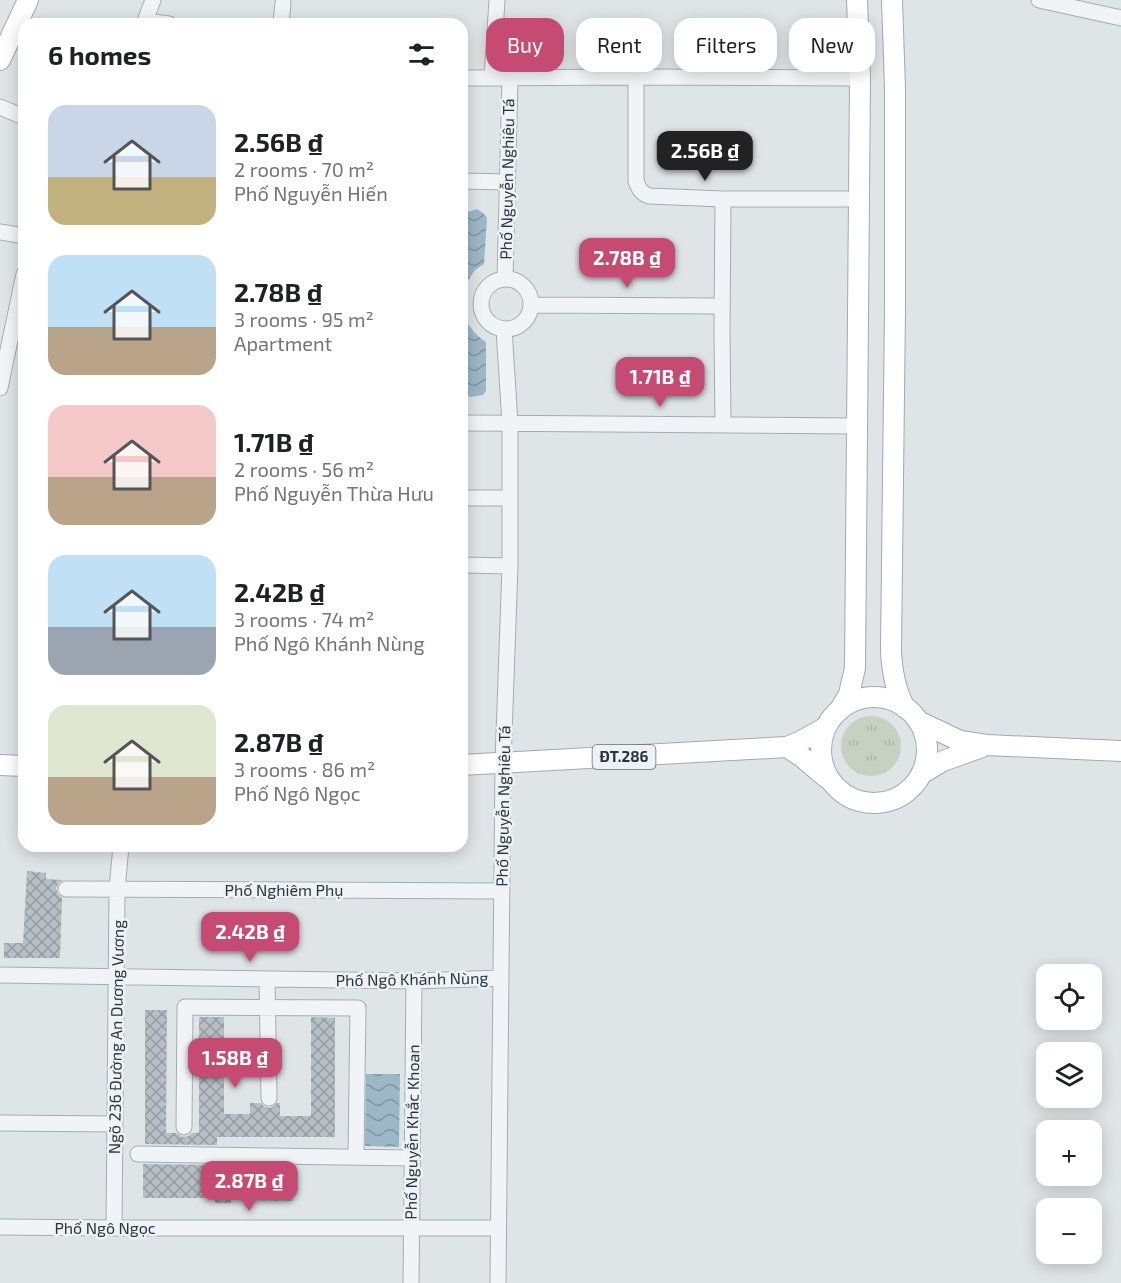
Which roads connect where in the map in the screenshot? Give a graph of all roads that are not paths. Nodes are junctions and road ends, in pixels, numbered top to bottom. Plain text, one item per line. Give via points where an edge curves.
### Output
1 (28, 0) edge
2 (153, 0) edge
3 (497, 0) edge
4 (857, 0) edge
5 (892, 0) edge
6 (1039, 0) edge
7 (283, 3) dead end
8 (20, 18) edge
9 (147, 18) edge
10 (282, 18) edge
11 (1121, 18) edge
12 (18, 21) edge
13 (0, 60) edge
14 (636, 77) junction
15 (468, 78) edge
16 (492, 78) junction
17 (860, 78) junction
18 (510, 79) junction
19 (0, 107) edge
20 (18, 114) edge
21 (468, 181) edge
22 (507, 182) junction
23 (723, 199) junction
24 (859, 199) junction
25 (0, 232) edge
26 (18, 235) edge
27 (505, 279) junction
28 (18, 302) edge
29 (531, 305) junction
30 (722, 306) junction
31 (504, 329) junction
32 (0, 388) edge
33 (468, 422) edge
34 (510, 423) junction
35 (723, 425) junction
36 (857, 426) junction
37 (468, 498) edge
38 (510, 498) junction
39 (468, 565) edge
40 (510, 566) junction
41 (839, 711) junction
42 (912, 715) junction
43 (826, 727) junction
44 (987, 745) junction
45 (787, 747) junction
46 (1121, 751) edge
47 (503, 763) junction
48 (0, 765) edge
49 (468, 765) edge
50 (18, 766) edge
51 (921, 774) junction
52 (829, 780) junction
53 (120, 852) edge
54 (66, 889) dead end
55 (117, 890) junction
56 (502, 891) junction
57 (0, 975) edge
58 (117, 978) junction
59 (501, 978) junction
60 (267, 979) junction
61 (414, 981) junction
62 (267, 1007) junction
63 (269, 1098) dead end
64 (0, 1123) edge
65 (115, 1124) junction
66 (184, 1127) dead end
67 (138, 1154) dead end
68 (356, 1157) junction
69 (412, 1158) junction
70 (0, 1227) edge
71 (114, 1228) junction
72 (411, 1228) junction
73 (498, 1228) junction
74 (411, 1283) edge
75 (498, 1283) edge

1 - 8 main road
2 - 9 street
3 - 16 street
4 - 17 main road
5 - 42 main road via 895,308 891,651 899,696
6 - 11 street
7 - 10 street
12 - 13 main road
14 - 17 street
14 - 18 street
14 - 23 street via 639,189 649,196
15 - 16 street
16 - 18 street
17 - 24 main road
18 - 22 street, Phố Nguyễn Nghiêu Tá
19 - 20 street
21 - 22 street
22 - 27 street, Phố Nguyễn Nghiêu Tá
23 - 24 street
23 - 30 street
24 - 36 main road
25 - 26 street
27 - 29 street via 524,286
27 - 31 street via 490,284 480,304 490,324
28 - 32 street
29 - 30 street
29 - 31 street via 522,323
30 - 35 street
31 - 34 street, Phố Nguyễn Nghiêu Tá
33 - 34 street
34 - 35 street
34 - 38 street, Phố Nguyễn Nghiêu Tá
35 - 36 street
36 - 41 main road via 855,668 849,694
37 - 38 street
38 - 40 street, Phố Nguyễn Nghiêu Tá
39 - 40 street
40 - 47 street, Phố Nguyễn Nghiêu Tá
41 - 42 main road, ĐT.286 via 852,702 880,698 893,701
41 - 43 main road, ĐT.286
42 - 44 main road, ĐT.286 via 960,741
42 - 51 main road via 925,738 927,757
43 - 45 main road, ĐT.286
43 - 52 main road, ĐT.286 via 820,754
44 - 46 main road, ĐT.286
44 - 51 main road, ĐT.286 via 943,761
45 - 47 main road, ĐT.286
45 - 52 main road, ĐT.286
47 - 49 main road, ĐT.286
47 - 56 street, Phố Nguyễn Nghiêu Tá
48 - 50 main road
51 - 52 main road, ĐT.286 via 903,794 877,803 850,797
53 - 55 street, Ngõ 236 Đường An Dương Vương
54 - 55 street, Phố Nghiêm Phụ
55 - 56 street, Phố Nghiêm Phụ
55 - 58 street, Ngõ 236 Đường An Dương Vương
56 - 59 street, Phố Nguyễn Nghiêu Tá
57 - 58 street, Phố Ngô Khánh Nùng
58 - 60 street, Phố Ngô Khánh Nùng
58 - 65 street, Ngõ 236 Đường An Dương Vương
59 - 61 street, Phố Ngô Khánh Nùng
59 - 73 street, Phố Nguyễn Nghiêu Tá
60 - 61 street, Phố Ngô Khánh Nùng
60 - 62 street
61 - 69 street, Phố Nguyễn Khắc Khoan
62 - 63 street
62 - 66 street via 185,1007
62 - 68 street via 358,1008
64 - 65 street
65 - 71 street, Ngõ 236 Đường An Dương Vương
67 - 68 street
68 - 69 street
69 - 72 street, Phố Nguyễn Khắc Khoan
70 - 71 street, Phố Ngô Ngọc
71 - 72 street, Phố Ngô Ngọc
72 - 73 street, Phố Ngô Ngọc
72 - 74 street, Phố Nguyễn Khắc Khoan
73 - 75 street, Phố Nguyễn Nghiêu Tá

